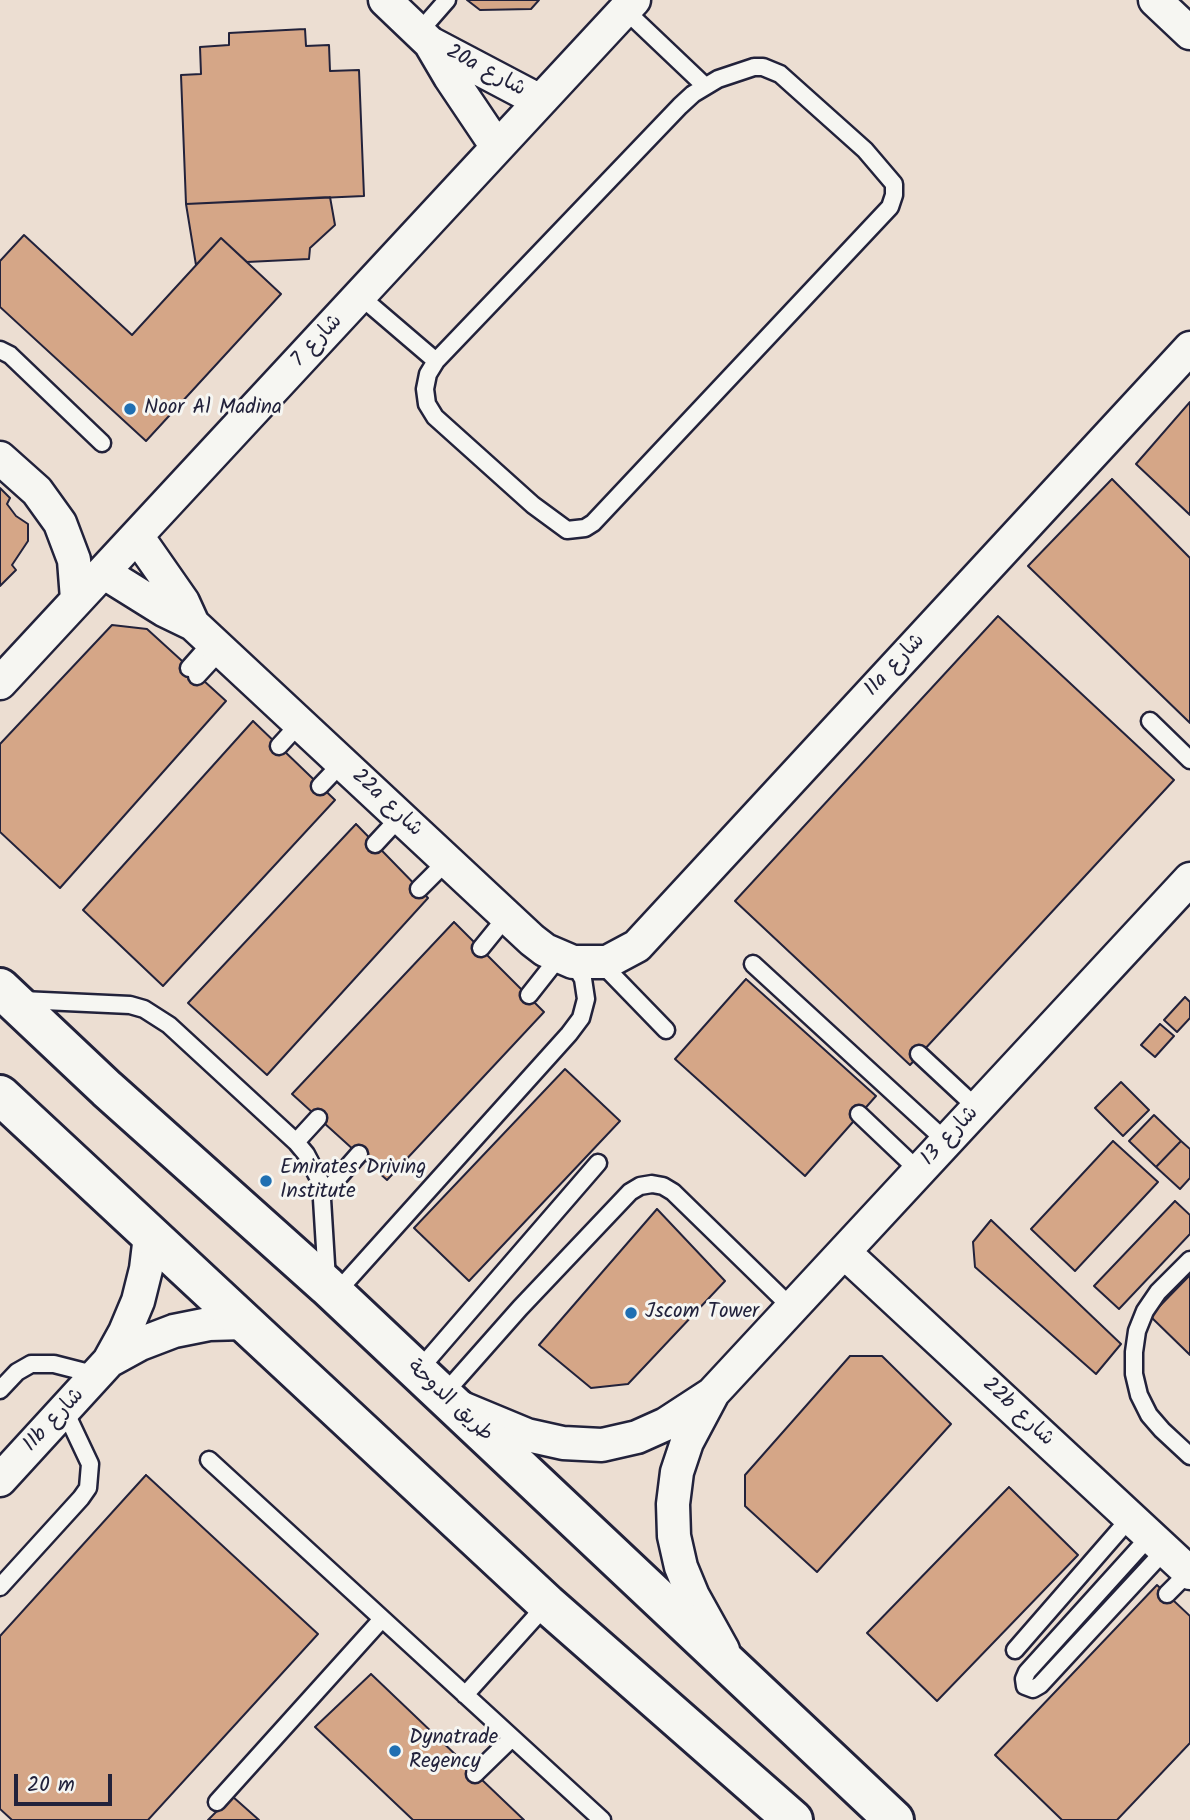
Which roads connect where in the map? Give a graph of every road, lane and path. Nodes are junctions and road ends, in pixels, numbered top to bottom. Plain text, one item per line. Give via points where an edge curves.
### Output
1 (384, 0) edge
2 (447, 0) edge
3 (1155, 0) edge
4 (630, 5) edge
5 (1190, 33) edge
6 (425, 38) junction
7 (705, 86) junction
8 (540, 101) junction
9 (497, 147) junction
10 (360, 296) junction
11 (1190, 348) edge
12 (0, 350) edge
13 (436, 361) junction
14 (102, 443) dead end
15 (0, 458) edge
16 (137, 536) junction
17 (103, 572) junction
18 (77, 599) junction
19 (209, 639) junction
20 (193, 672) dead end
21 (0, 682) edge
22 (1150, 722) dead end
23 (1190, 760) edge
24 (342, 763) junction
25 (320, 786) dead end
26 (400, 817) junction
27 (375, 844) dead end
28 (447, 861) junction
29 (1190, 879) edge
30 (419, 889) dead end
31 (507, 916) junction
32 (481, 948) dead end
33 (580, 961) junction
34 (753, 964) dead end
35 (6, 994) edge
36 (528, 995) dead end
37 (666, 1030) dead end
38 (919, 1054) dead end
39 (0, 1095) edge
40 (978, 1108) junction
41 (859, 1114) dead end
42 (318, 1118) dead end
43 (296, 1142) junction
44 (947, 1142) junction
45 (359, 1154) dead end
46 (598, 1163) dead end
47 (919, 1171) junction
48 (323, 1195) junction
49 (150, 1236) junction
50 (844, 1252) junction
51 (1190, 1260) edge
52 (330, 1291) junction
53 (792, 1308) junction
54 (245, 1323) junction
55 (103, 1368) junction
56 (0, 1390) edge
57 (438, 1390) junction
58 (712, 1394) junction
59 (65, 1410) junction
60 (1190, 1433) edge
61 (1184, 1451) edge
62 (209, 1460) dead end
63 (0, 1480) edge
64 (1149, 1535) junction
65 (1189, 1573) edge
66 (0, 1587) edge
67 (1167, 1594) dead end
68 (547, 1604) junction
69 (382, 1619) junction
70 (1015, 1650) dead end
71 (736, 1674) junction
72 (465, 1695) junction
73 (512, 1738) junction
74 (475, 1774) dead end
75 (217, 1802) dead end
76 (602, 1820) edge
77 (793, 1820) edge
78 (894, 1820) edge

1 - 6 street, 20a شارع
2 - 6 lane
3 - 5 street
4 - 7 lane
4 - 8 street, شارع 7
6 - 8 street, 20a شارع
6 - 9 street, 20a شارع
7 - 13 lane via 680,106
7 - 13 lane via 754,67 780,74 887,173 894,195 882,217 593,523 576,530 559,525 435,417 425,389
8 - 9 street, شارع 7
9 - 10 street, شارع 7
10 - 13 lane
10 - 16 street, شارع 7
11 - 33 street, 11a شارع via 649,933 622,955
12 - 14 lane
15 - 18 street via 37,491 60,523 74,560
16 - 17 street, شارع 7
16 - 19 street, 22a شارع
17 - 18 street, شارع 7
17 - 19 street, 22a شارع
18 - 21 street, شارع 7
19 - 20 lane
19 - 24 street, 22a شارع via 290,735
22 - 23 lane
24 - 25 lane
24 - 26 street, 22a شارع
26 - 27 lane
26 - 28 street, 22a شارع
28 - 30 lane
28 - 31 street, 22a شارع
29 - 40 street, شارع 13
31 - 32 lane
31 - 33 street, 22a شارع via 532,940
33 - 36 lane
33 - 37 lane
33 - 52 lane via 586,999 581,1018 569,1034
34 - 44 lane
35 - 43 lane via 144,1009 169,1025
35 - 52 main road, طريق الدوحة
38 - 40 lane
39 - 49 main road
40 - 44 street, شارع 13
41 - 47 lane
42 - 43 lane
43 - 48 lane via 315,1168
44 - 47 street, شارع 13
45 - 48 lane
46 - 57 lane
47 - 50 street, شارع 13
48 - 52 lane
49 - 54 main road
49 - 55 street, 11b شارع via 138,1301
50 - 53 street, شارع 13
50 - 64 street, 22b شارع
51 - 61 lane via 1146,1311 1134,1352 1137,1385 1149,1415
52 - 57 main road, طريق الدوحة
53 - 57 lane via 673,1192 663,1186 640,1186
53 - 58 street, شارع 13
54 - 55 street, 11b شارع via 173,1331 140,1344
54 - 68 main road
55 - 56 lane via 39,1363 23,1367
55 - 59 street, 11b شارع
57 - 58 street, شارع 13 via 527,1435 602,1445 666,1424
57 - 71 main road, طريق الدوحة
58 - 71 street, شارع 13 via 677,1472 674,1536 693,1596
59 - 63 street, 11b شارع
59 - 66 lane via 90,1465 88,1488
60 - 61 lane
62 - 69 lane
64 - 64 lane via 1027,1672 1026,1686 1040,1685
64 - 65 street, 22b شارع
64 - 70 lane
65 - 67 lane
68 - 72 lane
68 - 77 main road
69 - 72 lane
69 - 75 lane
71 - 78 main road, طريق الدوحة
72 - 73 lane
73 - 74 lane
73 - 76 lane

